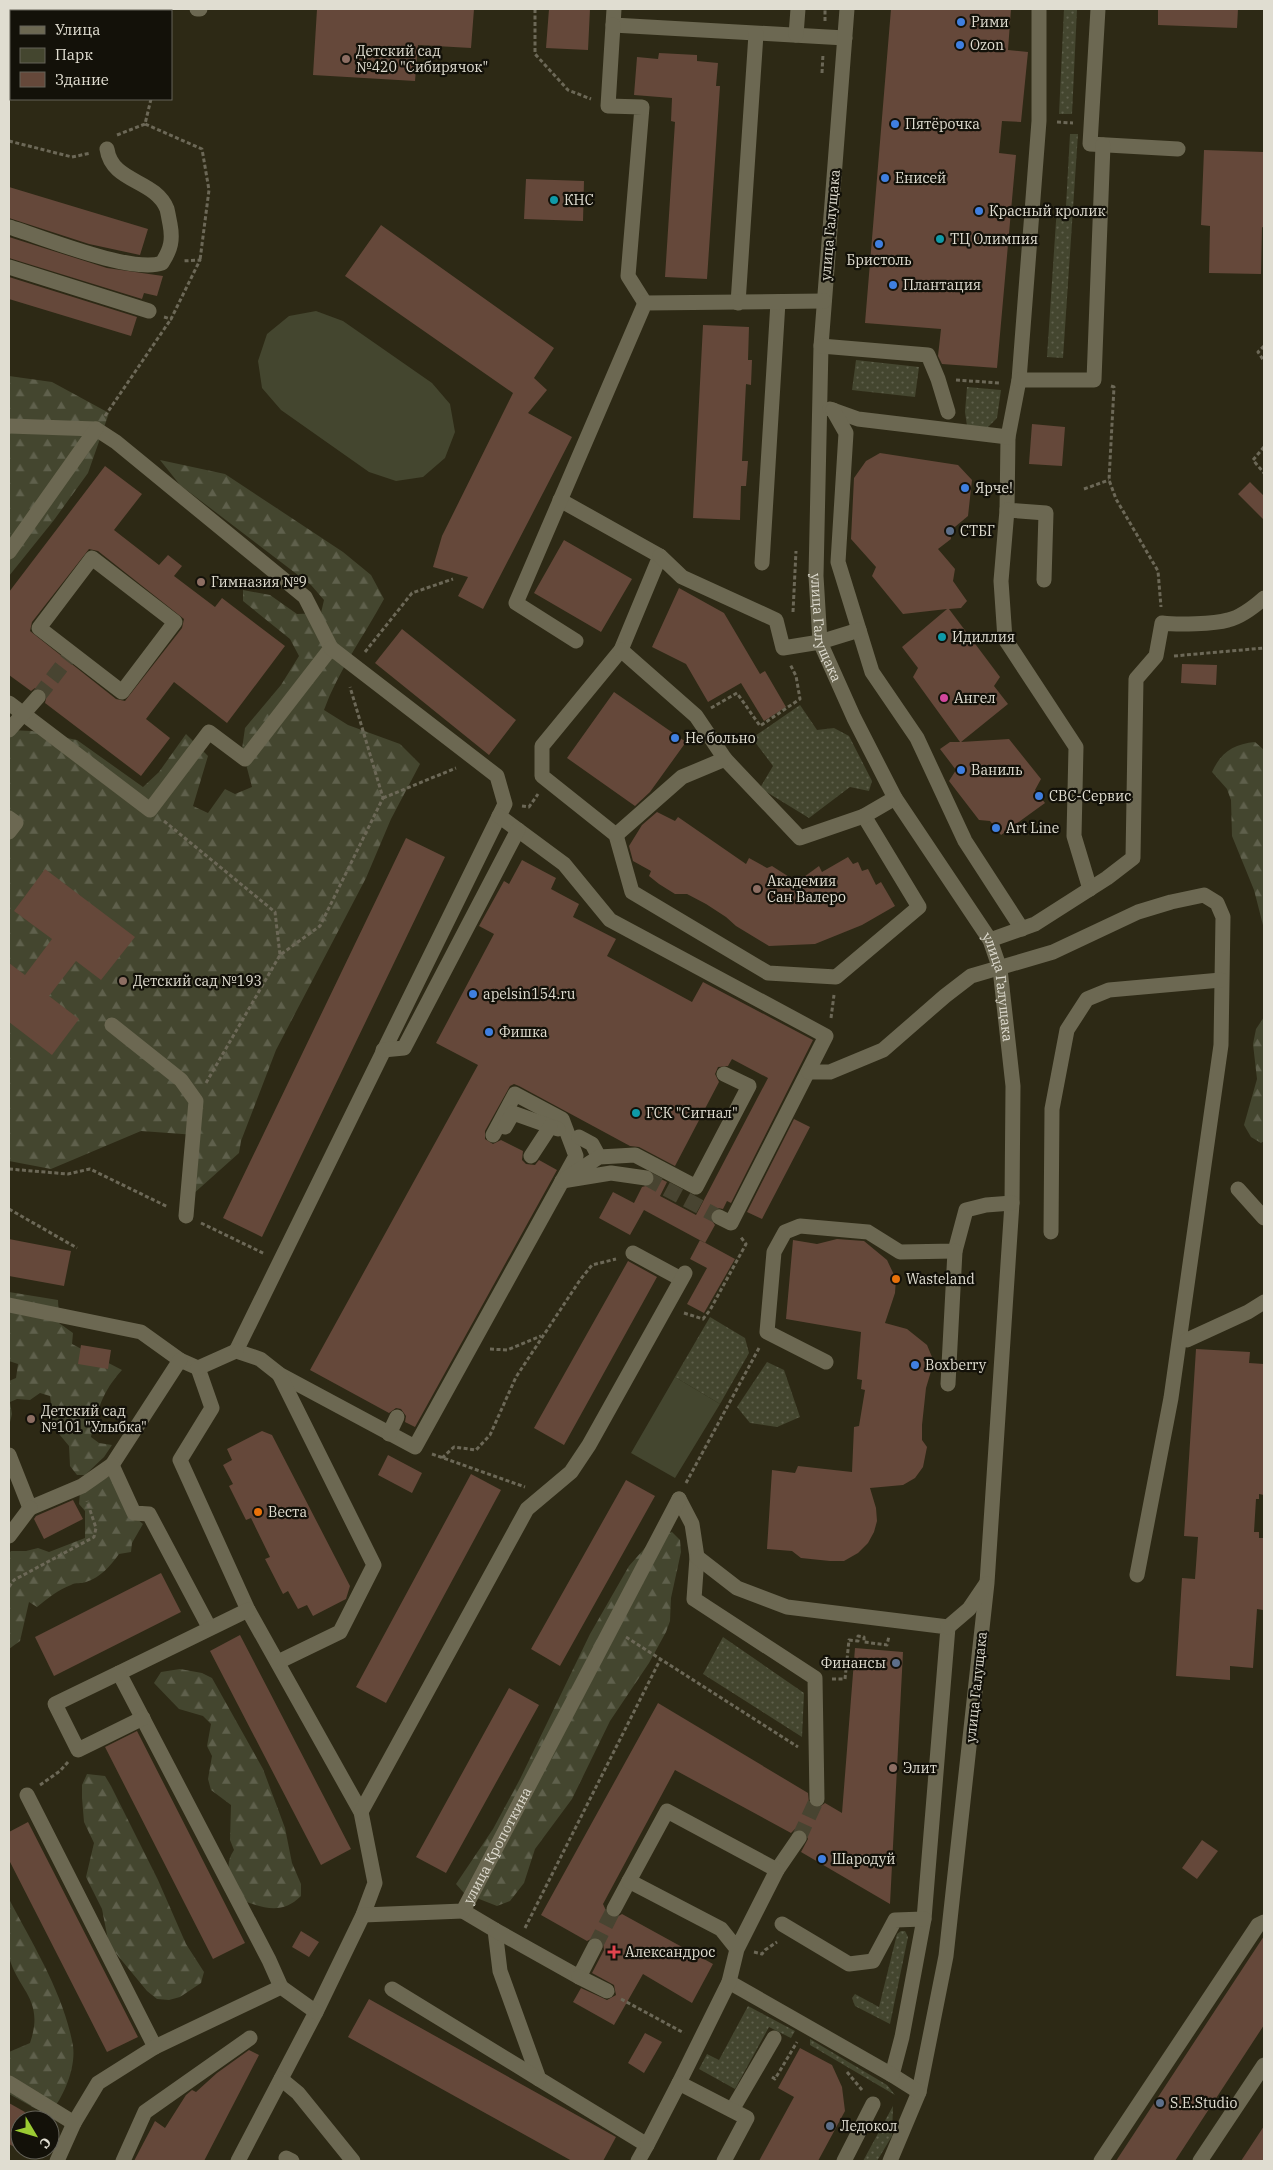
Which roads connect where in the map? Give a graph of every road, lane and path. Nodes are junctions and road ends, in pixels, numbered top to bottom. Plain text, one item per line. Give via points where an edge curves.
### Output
1 (535, 9) edge
2 (614, 9) edge
3 (798, 9) edge
4 (847, 9) edge
5 (1039, 9) edge
6 (1098, 9) edge
7 (613, 25) junction
8 (756, 34) junction
9 (796, 35) junction
10 (845, 38) junction
11 (151, 100) edge
12 (608, 106) junction
13 (1053, 121) dead end
14 (1073, 123) dead end
15 (146, 124) junction
16 (9, 142) edge
17 (1103, 145) junction
18 (106, 149) junction
19 (1178, 149) dead end
20 (9, 227) edge
21 (200, 260) junction
22 (162, 263) junction
23 (9, 267) edge
24 (824, 301) junction
25 (738, 302) junction
26 (778, 302) junction
27 (645, 303) junction
28 (149, 310) joint
29 (171, 319) junction
30 (821, 346) junction
31 (1264, 346) edge
32 (1264, 361) edge
33 (1019, 380) junction
34 (1094, 380) junction
35 (965, 381) dead end
36 (1003, 384) dead end
37 (826, 407) junction
38 (948, 412) dead end
39 (9, 426) edge
40 (96, 429) junction
41 (1008, 436) junction
42 (1264, 448) edge
43 (1264, 473) edge
44 (1109, 480) junction
45 (1084, 489) dead end
46 (560, 500) junction
47 (1007, 510) junction
48 (9, 552) edge
49 (660, 556) junction
50 (92, 558) joint
51 (762, 563) dead end
52 (453, 579) dead end
53 (1044, 580) dead end
54 (1264, 598) edge
55 (1162, 623) junction
56 (859, 630) junction
57 (576, 641) dead end
58 (820, 642) junction
59 (331, 648) junction
60 (783, 648) junction
61 (1264, 648) edge
62 (621, 650) junction
63 (1156, 656) junction
64 (354, 666) junction
65 (38, 697) tunnel mouth
66 (9, 703) edge
67 (24, 714) junction
68 (696, 716) junction
69 (9, 730) edge
70 (726, 759) junction
71 (476, 760) junction
72 (542, 789) dead end
73 (383, 798) junction
74 (895, 798) junction
75 (529, 807) dead end
76 (150, 810) junction
77 (499, 816) junction
78 (864, 816) junction
79 (9, 818) edge
80 (518, 830) junction
81 (9, 832) edge
82 (616, 836) junction
83 (1090, 889) junction
84 (1022, 929) junction
85 (990, 940) junction
86 (280, 955) junction
87 (1000, 969) junction
88 (836, 977) junction
89 (1221, 980) junction
90 (831, 1023) dead end
91 (112, 1025) dead end
92 (383, 1050) junction
93 (809, 1072) junction
94 (724, 1074) dead end
95 (196, 1101) junction
96 (579, 1137) dead end
97 (531, 1156) dead end
98 (599, 1157) junction
99 (9, 1169) edge
100 (646, 1178) tunnel mouth
101 (562, 1181) junction
102 (1238, 1189) dead end
103 (1012, 1203) junction
104 (9, 1209) edge
105 (186, 1216) junction
106 (1264, 1218) edge
107 (725, 1220) joint
108 (1051, 1232) dead end
109 (77, 1248) dead end
110 (955, 1251) junction
111 (638, 1256) joint
112 (272, 1258) dead end
113 (1264, 1302) edge
114 (9, 1305) edge
115 (667, 1305) junction
116 (767, 1332) junction
117 (541, 1336) junction
118 (1187, 1340) dead end
119 (472, 1346) junction
120 (236, 1351) junction
121 (180, 1360) junction
122 (826, 1362) dead end
123 (198, 1368) junction
124 (279, 1374) junction
125 (948, 1384) dead end
126 (397, 1417) dead end
127 (389, 1434) junction
128 (415, 1447) junction
129 (9, 1455) edge
130 (442, 1458) junction
131 (112, 1465) junction
132 (543, 1494) junction
133 (679, 1499) junction
134 (30, 1508) junction
135 (92, 1513) dead end
136 (9, 1536) edge
137 (697, 1557) junction
138 (1137, 1575) dead end
139 (987, 1583) junction
140 (9, 1587) edge
141 (248, 1610) junction
142 (209, 1627) junction
143 (948, 1627) junction
144 (611, 1628) junction
145 (888, 1645) dead end
146 (660, 1660) junction
147 (278, 1662) junction
148 (119, 1673) junction
149 (815, 1678) junction
150 (143, 1718) junction
151 (816, 1758) junction
152 (27, 1795) dead end
153 (817, 1799) tunnel mouth
154 (361, 1812) junction
155 (799, 1838) tunnel mouth
156 (777, 1870) junction
157 (629, 1881) junction
158 (614, 1909) tunnel mouth
159 (463, 1911) junction
160 (363, 1915) junction
161 (924, 1919) junction
162 (1264, 1922) edge
163 (782, 1924) dead end
164 (496, 1930) junction
165 (517, 1944) junction
166 (595, 1946) tunnel mouth
167 (737, 1949) junction
168 (765, 1950) dead end
169 (758, 1953) dead end
170 (579, 1977) junction
171 (729, 1982) junction
172 (281, 1987) junction
173 (392, 1989) dead end
174 (607, 1991) joint
175 (316, 2012) junction
176 (250, 2038) dead end
177 (774, 2038) dead end
178 (700, 2042) junction
179 (155, 2047) junction
180 (1264, 2065) edge
181 (846, 2070) dead end
182 (892, 2075) junction
183 (281, 2078) junction
184 (539, 2080) junction
185 (9, 2083) edge
186 (680, 2083) junction
187 (920, 2092) junction
188 (873, 2104) joint
189 (732, 2110) junction
190 (74, 2123) junction
191 (647, 2145) junction
192 (57, 2161) edge
193 (123, 2161) edge
194 (238, 2161) edge
195 (353, 2161) edge
196 (638, 2161) edge
197 (724, 2161) edge
198 (844, 2161) edge
199 (890, 2161) edge
200 (1101, 2161) edge
201 (1200, 2161) edge

1 - 12 path via 535,54 568,90
2 - 7 street
3 - 9 street
4 - 10 street, улица Галущака
5 - 33 street via 1039,121
6 - 17 street via 1090,144
7 - 8 street
7 - 12 street
8 - 9 street
8 - 25 street
9 - 10 street
10 - 24 street, улица Галущака
11 - 15 path
12 - 27 street via 642,107 628,276
13 - 14 path
15 - 18 path via 120,133
15 - 21 path via 202,149 209,190
16 - 18 path via 72,157
17 - 19 street
17 - 34 street
18 - 22 street via 108,160 116,170 148,187 166,207 173,240
20 - 22 street via 117,261 144,266
21 - 22 path
21 - 29 path
23 - 28 street
24 - 26 street
24 - 30 street, улица Галущака
25 - 26 street
25 - 27 street
26 - 51 street
27 - 46 street
28 - 29 path
29 - 40 path
30 - 37 street, улица Галущака
30 - 38 street via 928,355
31 - 32 path via 1258,352
33 - 34 street
33 - 41 street
34 - 44 path via 1114,387
35 - 36 path
37 - 41 street via 858,418
37 - 56 street via 846,433 838,562
37 - 58 street, улица Галущака via 816,576
39 - 40 street
40 - 48 street
40 - 59 street via 305,597
41 - 47 street
42 - 43 path via 1253,460
44 - 45 path
44 - 55 path via 1116,499 1158,571
46 - 49 street
46 - 57 street via 516,603
47 - 53 street via 1046,513
47 - 83 street via 1001,581 1005,639 1076,747 1074,836
49 - 60 street via 682,577 776,620
49 - 62 street
50 - 50 street via 39,628 122,692 175,622
52 - 64 path via 412,593
54 - 55 street via 1228,620
55 - 63 street
56 - 58 street
56 - 84 street via 872,672 917,738 965,840
58 - 60 street
58 - 74 street, улица Галущака
59 - 64 street
59 - 76 street via 245,759 209,732
60 - 68 path via 796,676 800,699 760,726 737,693
61 - 63 path
62 - 68 street
62 - 82 street via 542,746 542,776
63 - 83 street via 1136,679 1132,858
64 - 71 street
64 - 73 path via 347,675
65 - 67 street
66 - 67 street
67 - 69 street
67 - 76 street
68 - 70 street
70 - 78 street via 800,838
70 - 82 street via 682,777
71 - 73 path
71 - 77 street via 497,776 505,804
72 - 75 path
73 - 86 path via 320,926
74 - 78 street
74 - 85 street, улица Галущака
76 - 86 path via 275,912
77 - 80 street
77 - 92 street
78 - 88 street via 919,907
79 - 81 street via 16,823
80 - 92 street via 404,1048
80 - 93 street via 564,864 610,920 826,1036
82 - 88 street via 632,892 768,973
83 - 84 street
84 - 85 street
85 - 87 street, улица Галущака
86 - 95 path
87 - 89 street via 1052,952 1138,912 1204,895 1217,903 1223,917
87 - 93 street via 971,976 883,1050 830,1072
87 - 103 street, улица Галущака via 1013,1086
88 - 90 path
89 - 108 street via 1109,990 1087,998 1067,1030 1052,1109
89 - 138 street via 1221,1045 1171,1398
91 - 95 street via 181,1080
92 - 120 street
93 - 107 street
94 - 98 street via 749,1086 696,1187 635,1155
95 - 105 street
96 - 98 street via 592,1144
97 - 101 street via 554,1128 513,1114 496,1136 515,1094 562,1119 576,1156
98 - 101 street
99 - 105 path via 68,1174 90,1169
100 - 101 street via 611,1173
101 - 119 street
102 - 106 street
103 - 110 street via 966,1210
103 - 139 street, улица Галущака
104 - 109 path
105 - 112 path
107 - 115 path via 746,1244 710,1310 703,1319
110 - 116 street via 900,1252 868,1232 800,1226 785,1232 774,1252
110 - 125 street
111 - 115 street via 683,1276
111 - 117 path via 636,1260 626,1256 592,1264
113 - 118 street
114 - 121 street via 141,1332
115 - 132 street via 589,1445 571,1472
116 - 122 street
116 - 133 path
117 - 119 path via 507,1350
117 - 130 path via 516,1377 490,1435 476,1450 454,1447
119 - 128 street
120 - 123 street
120 - 124 street via 260,1359
121 - 123 street
121 - 131 street
123 - 141 street via 212,1408 180,1460
124 - 127 street
124 - 147 street via 374,1565 340,1632
126 - 127 street
127 - 128 street
128 - 130 path
129 - 134 street
130 - 132 path
131 - 134 street via 82,1486
131 - 142 street via 134,1513 149,1514
132 - 154 street via 527,1508
133 - 137 street via 692,1524
133 - 144 street, улица Кропоткина
134 - 136 street
135 - 140 path via 96,1528 94,1537 14,1580
137 - 143 street via 737,1588 787,1607
137 - 149 street via 694,1599
139 - 143 street via 970,1609
139 - 187 street, улица Галущака via 946,1956
141 - 142 street
141 - 147 street
142 - 148 street
143 - 161 street
144 - 146 path
144 - 159 street, улица Кропоткина
145 - 149 path via 864,1642 864,1637 858,1636 858,1641 849,1640 845,1679
146 - 151 path
146 - 165 path
147 - 154 street
148 - 150 street
148 - 150 street via 55,1704 78,1750
149 - 151 street
150 - 172 street
151 - 153 street
152 - 179 street
154 - 160 street via 375,1883
155 - 156 street
156 - 157 street via 667,1812
156 - 167 street
157 - 158 street
157 - 167 street via 721,1929
159 - 160 street, улица Кропоткина
159 - 164 street
160 - 175 street
161 - 163 street via 895,1920 873,1961 849,1964
161 - 182 street
162 - 200 street via 1258,1925
164 - 165 street
164 - 184 street via 500,1971
165 - 170 street
166 - 170 street
167 - 171 street
168 - 169 path
170 - 174 street
171 - 178 street
171 - 182 street
172 - 175 street
172 - 179 street
173 - 184 street
174 - 178 path
175 - 183 street
176 - 193 street via 145,2112
177 - 189 street
178 - 186 street
179 - 190 street via 98,2083
180 - 201 street
181 - 188 path
182 - 187 street
183 - 194 street
183 - 195 street via 298,2093
184 - 191 street
185 - 190 street
186 - 189 street
186 - 191 street
187 - 199 street, улица Галущака
188 - 198 street
189 - 197 street via 748,2118
190 - 192 street
191 - 196 street

